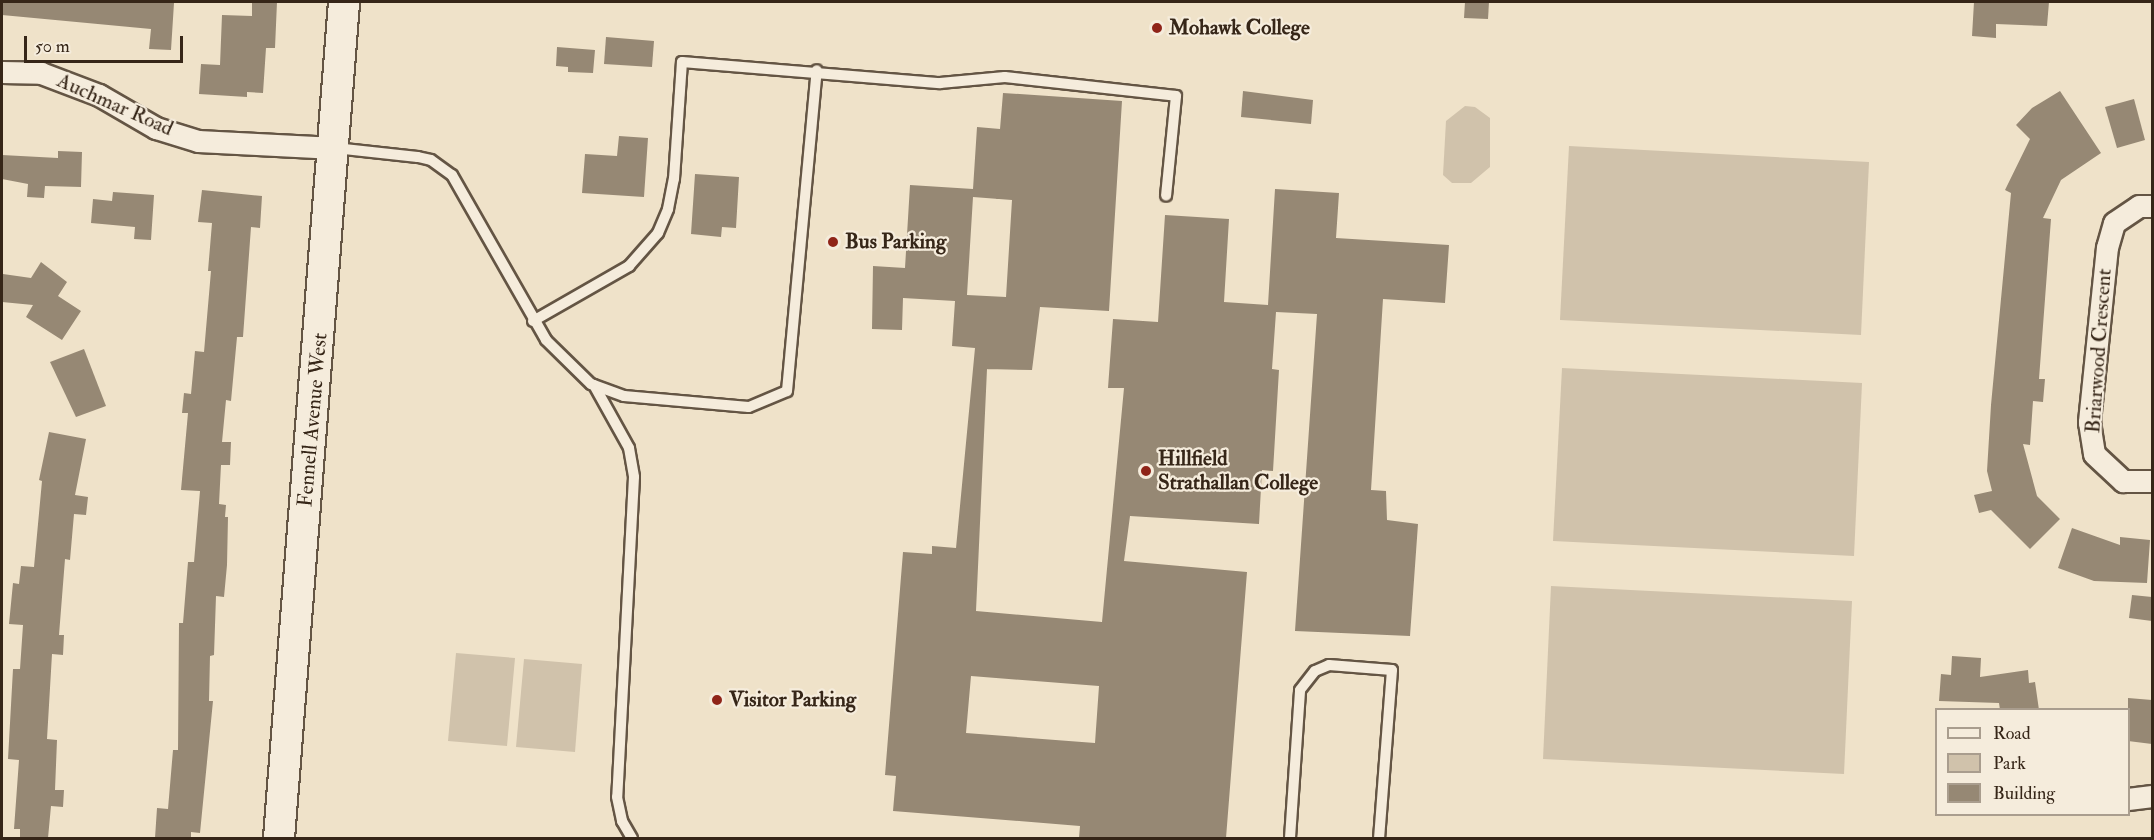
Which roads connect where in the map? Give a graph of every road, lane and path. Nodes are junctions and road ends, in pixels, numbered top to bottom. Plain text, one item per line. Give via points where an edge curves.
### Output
1 (345, 2) edge
2 (817, 70) junction
3 (2, 72) edge
4 (335, 148) junction
5 (1166, 196) dead end
6 (2152, 206) edge
7 (533, 321) junction
8 (593, 384) junction
9 (2152, 481) edge
10 (2152, 796) edge
11 (2130, 799) edge
12 (279, 838) edge
13 (632, 838) edge
14 (1290, 838) edge
15 (1378, 838) edge

1 - 4 main road, Fennell Avenue West
2 - 5 lane via 951,84 1005,77 1176,96
2 - 7 lane via 682,62 674,179 658,233 629,266
2 - 8 lane via 787,391 749,407 624,396
3 - 4 street, Auchmar Road via 41,73 99,95 156,128 198,141
4 - 7 lane via 418,157 447,170 461,187
4 - 12 main road, Fennell Avenue West
6 - 9 street, Briarwood Crescent via 2139,206 2114,223 2107,247 2090,422 2094,454 2123,481
7 - 8 lane via 558,355
8 - 13 lane via 629,448 634,477 617,797 622,821
10 - 11 street
14 - 15 lane via 1300,690 1315,671 1329,665 1392,670

